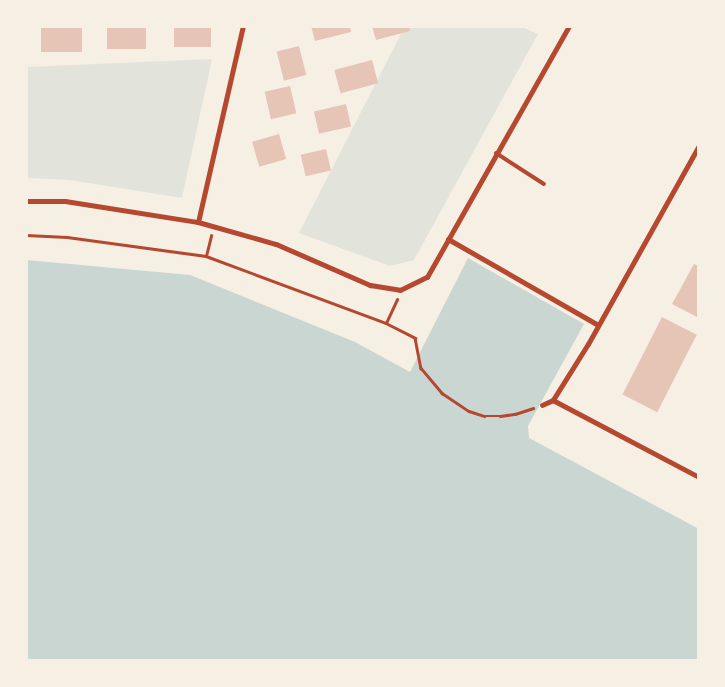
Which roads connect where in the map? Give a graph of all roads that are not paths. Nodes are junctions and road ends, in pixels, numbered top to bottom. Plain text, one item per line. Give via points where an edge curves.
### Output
1 (243, 26) edge
2 (569, 26) edge
3 (699, 145) edge
4 (496, 153) junction
5 (544, 184) dead end
6 (26, 201) edge
7 (198, 222) junction
8 (448, 240) junction
9 (598, 325) junction
10 (588, 344) joint
11 (554, 400) junction
12 (542, 405) road end
13 (699, 477) edge

1 - 7 street
2 - 4 street
3 - 9 street
4 - 5 lane
4 - 8 street
6 - 7 street via 65,201
7 - 8 street via 276,244 370,285 400,290 427,277
8 - 9 street
9 - 10 street
10 - 11 street
11 - 12 street
11 - 13 street

